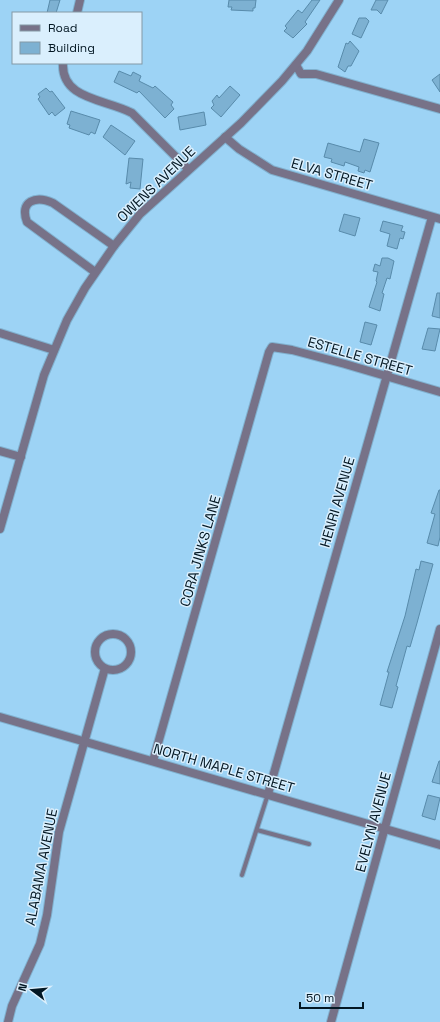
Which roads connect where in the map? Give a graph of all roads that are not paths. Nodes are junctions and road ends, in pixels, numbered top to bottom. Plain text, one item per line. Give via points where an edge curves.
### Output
1 (80, 0) edge
2 (339, 0) edge
3 (77, 12) edge
4 (63, 64) edge
5 (296, 66) junction
6 (440, 109) edge
7 (225, 136) junction
8 (188, 169) junction
9 (436, 218) edge
10 (114, 246) junction
11 (95, 272) junction
12 (0, 333) edge
13 (272, 347) joint
14 (54, 350) junction
15 (386, 376) junction
16 (440, 392) edge
17 (0, 451) edge
18 (21, 457) junction
19 (0, 529) edge
20 (440, 629) edge
21 (105, 668) junction
22 (0, 717) edge
23 (84, 742) junction
24 (153, 761) junction
25 (268, 794) junction
26 (385, 828) junction
27 (257, 830) junction
28 (309, 844) dead end
29 (440, 845) edge
30 (242, 875) dead end
31 (8, 1022) edge
32 (331, 1022) edge

1 - 3 street
2 - 5 street, OWENS AVENUE
4 - 8 street via 62,74 69,87 87,97 132,113
5 - 6 street via 301,74 316,74
5 - 7 street, OWENS AVENUE
7 - 8 street, OWENS AVENUE
7 - 9 street, ELVA STREET via 238,149 272,170
8 - 10 street, OWENS AVENUE via 140,214
9 - 15 street, HENRI AVENUE
10 - 11 street, OWENS AVENUE
10 - 11 street via 43,198 33,200 27,206 24,214 27,222
11 - 14 street, OWENS AVENUE via 67,320
12 - 14 street
13 - 15 street, ESTELLE STREET via 292,350
13 - 24 street, CORA JINKS LANE
14 - 18 street, OWENS AVENUE via 44,375
15 - 16 street, ESTELLE STREET
15 - 25 street, HENRI AVENUE
17 - 18 street
18 - 19 street, OWENS AVENUE
20 - 26 street, EVELYN AVENUE
21 - 21 street via 116,670 127,664 131,653 123,637 106,636 98,643 96,654 100,664
21 - 23 street, ALABAMA AVENUE
22 - 23 street, NORTH MAPLE STREET
23 - 24 street, NORTH MAPLE STREET
23 - 31 street, ALABAMA AVENUE via 59,832 47,915 40,944 12,1006
24 - 25 street, NORTH MAPLE STREET
25 - 26 street, NORTH MAPLE STREET
25 - 27 lane
26 - 29 street, NORTH MAPLE STREET
26 - 32 street, EVELYN AVENUE
27 - 28 lane
27 - 30 lane

